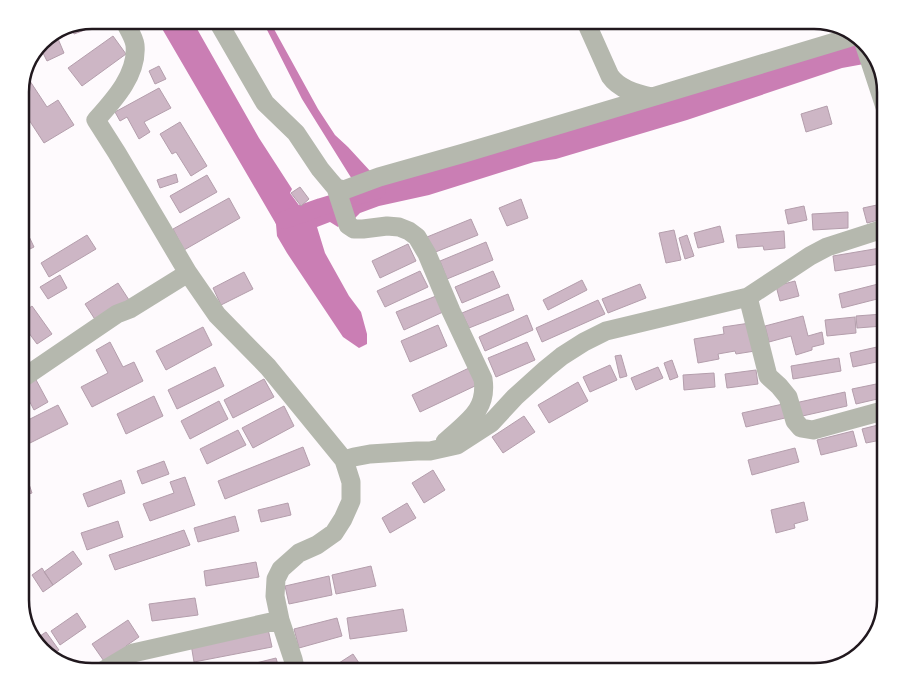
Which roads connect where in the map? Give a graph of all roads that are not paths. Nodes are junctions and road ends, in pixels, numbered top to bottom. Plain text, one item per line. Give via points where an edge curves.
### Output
1 (128, 29) edge
2 (222, 29) edge
3 (589, 29) edge
4 (847, 38) edge
5 (652, 97) junction
6 (337, 193) junction
7 (877, 231) edge
8 (188, 273) junction
9 (748, 297) junction
10 (29, 374) edge
11 (877, 412) edge
12 (444, 448) junction
13 (344, 460) junction
14 (280, 620) junction
15 (116, 663) edge
16 (294, 663) edge

1 - 8 street via 135,44 134,61 112,102 96,120
2 - 6 street via 266,103 296,133
3 - 5 street via 615,83
4 - 5 street
5 - 6 street via 379,177
6 - 12 street via 348,225 354,229 399,227 417,237 483,378 485,389 481,405 445,442
7 - 9 street via 826,247
8 - 10 street via 130,309 116,314
8 - 13 street via 217,315 268,367
9 - 11 street via 768,376 788,397 795,421 801,428 813,430
9 - 12 street via 606,332 584,342 546,369 491,422 457,445
12 - 13 street via 370,454
13 - 14 street via 351,482 351,501 334,533 299,553 281,569 276,579 275,596
14 - 15 street via 133,653
14 - 16 street

